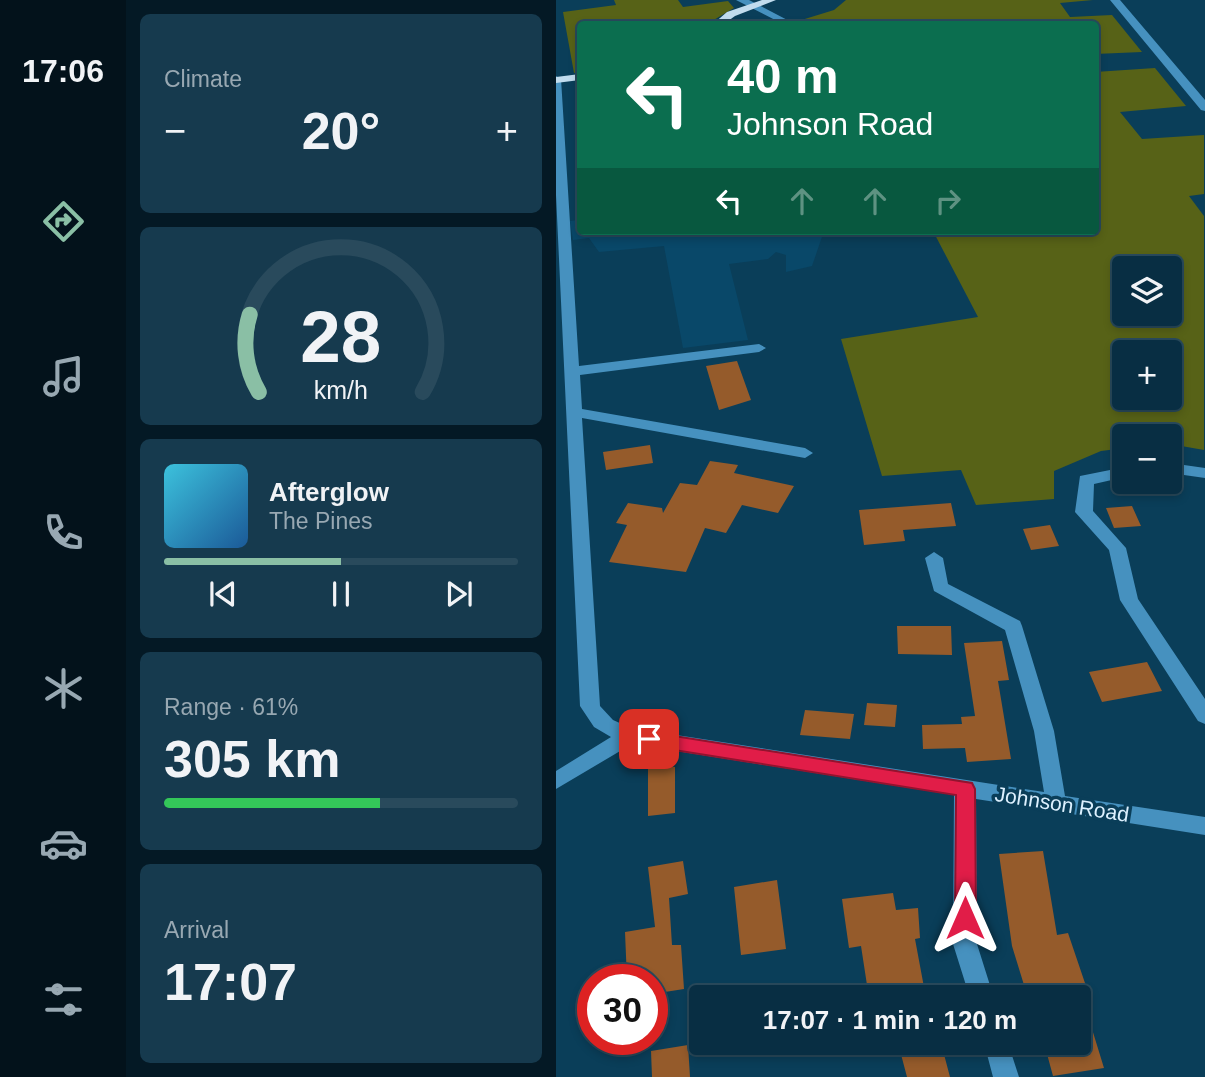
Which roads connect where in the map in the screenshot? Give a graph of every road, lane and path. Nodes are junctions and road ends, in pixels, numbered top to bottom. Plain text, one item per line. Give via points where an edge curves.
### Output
1 (771, 0) edge
2 (1115, 0) edge
3 (746, 3) edge
4 (722, 21) edge
5 (784, 21) edge
6 (577, 77) edge
7 (556, 80) edge
8 (1205, 108) edge
9 (560, 207) edge
10 (562, 286) edge
11 (759, 348) dead end
12 (572, 371) junction
13 (575, 412) junction
14 (805, 453) dead end
15 (1182, 470) edge
16 (1205, 474) edge
17 (1112, 475) edge
18 (934, 558) dead end
19 (1205, 716) edge
20 (629, 736) junction
21 (556, 781) edge
22 (966, 789) junction
23 (1056, 803) junction
24 (1205, 826) edge
25 (978, 985) edge
26 (1000, 1055) edge
27 (1006, 1077) edge

1 - 3 main road
2 - 8 street
3 - 4 main road
3 - 5 street
6 - 7 main road
7 - 9 street, Johnson Road
9 - 10 street, Johnson Road
10 - 12 street, Johnson Road
11 - 12 street
12 - 13 street, Johnson Road
13 - 14 street
13 - 20 street, Johnson Road via 590,706 607,727
15 - 16 street
17 - 19 street via 1086,480 1083,512 1117,548 1129,600
18 - 23 street via 940,587 1013,626 1044,731
20 - 21 street
20 - 22 street, Johnson Road
22 - 23 street, Johnson Road
22 - 25 street via 965,944
23 - 24 street, Johnson Road
26 - 27 street

